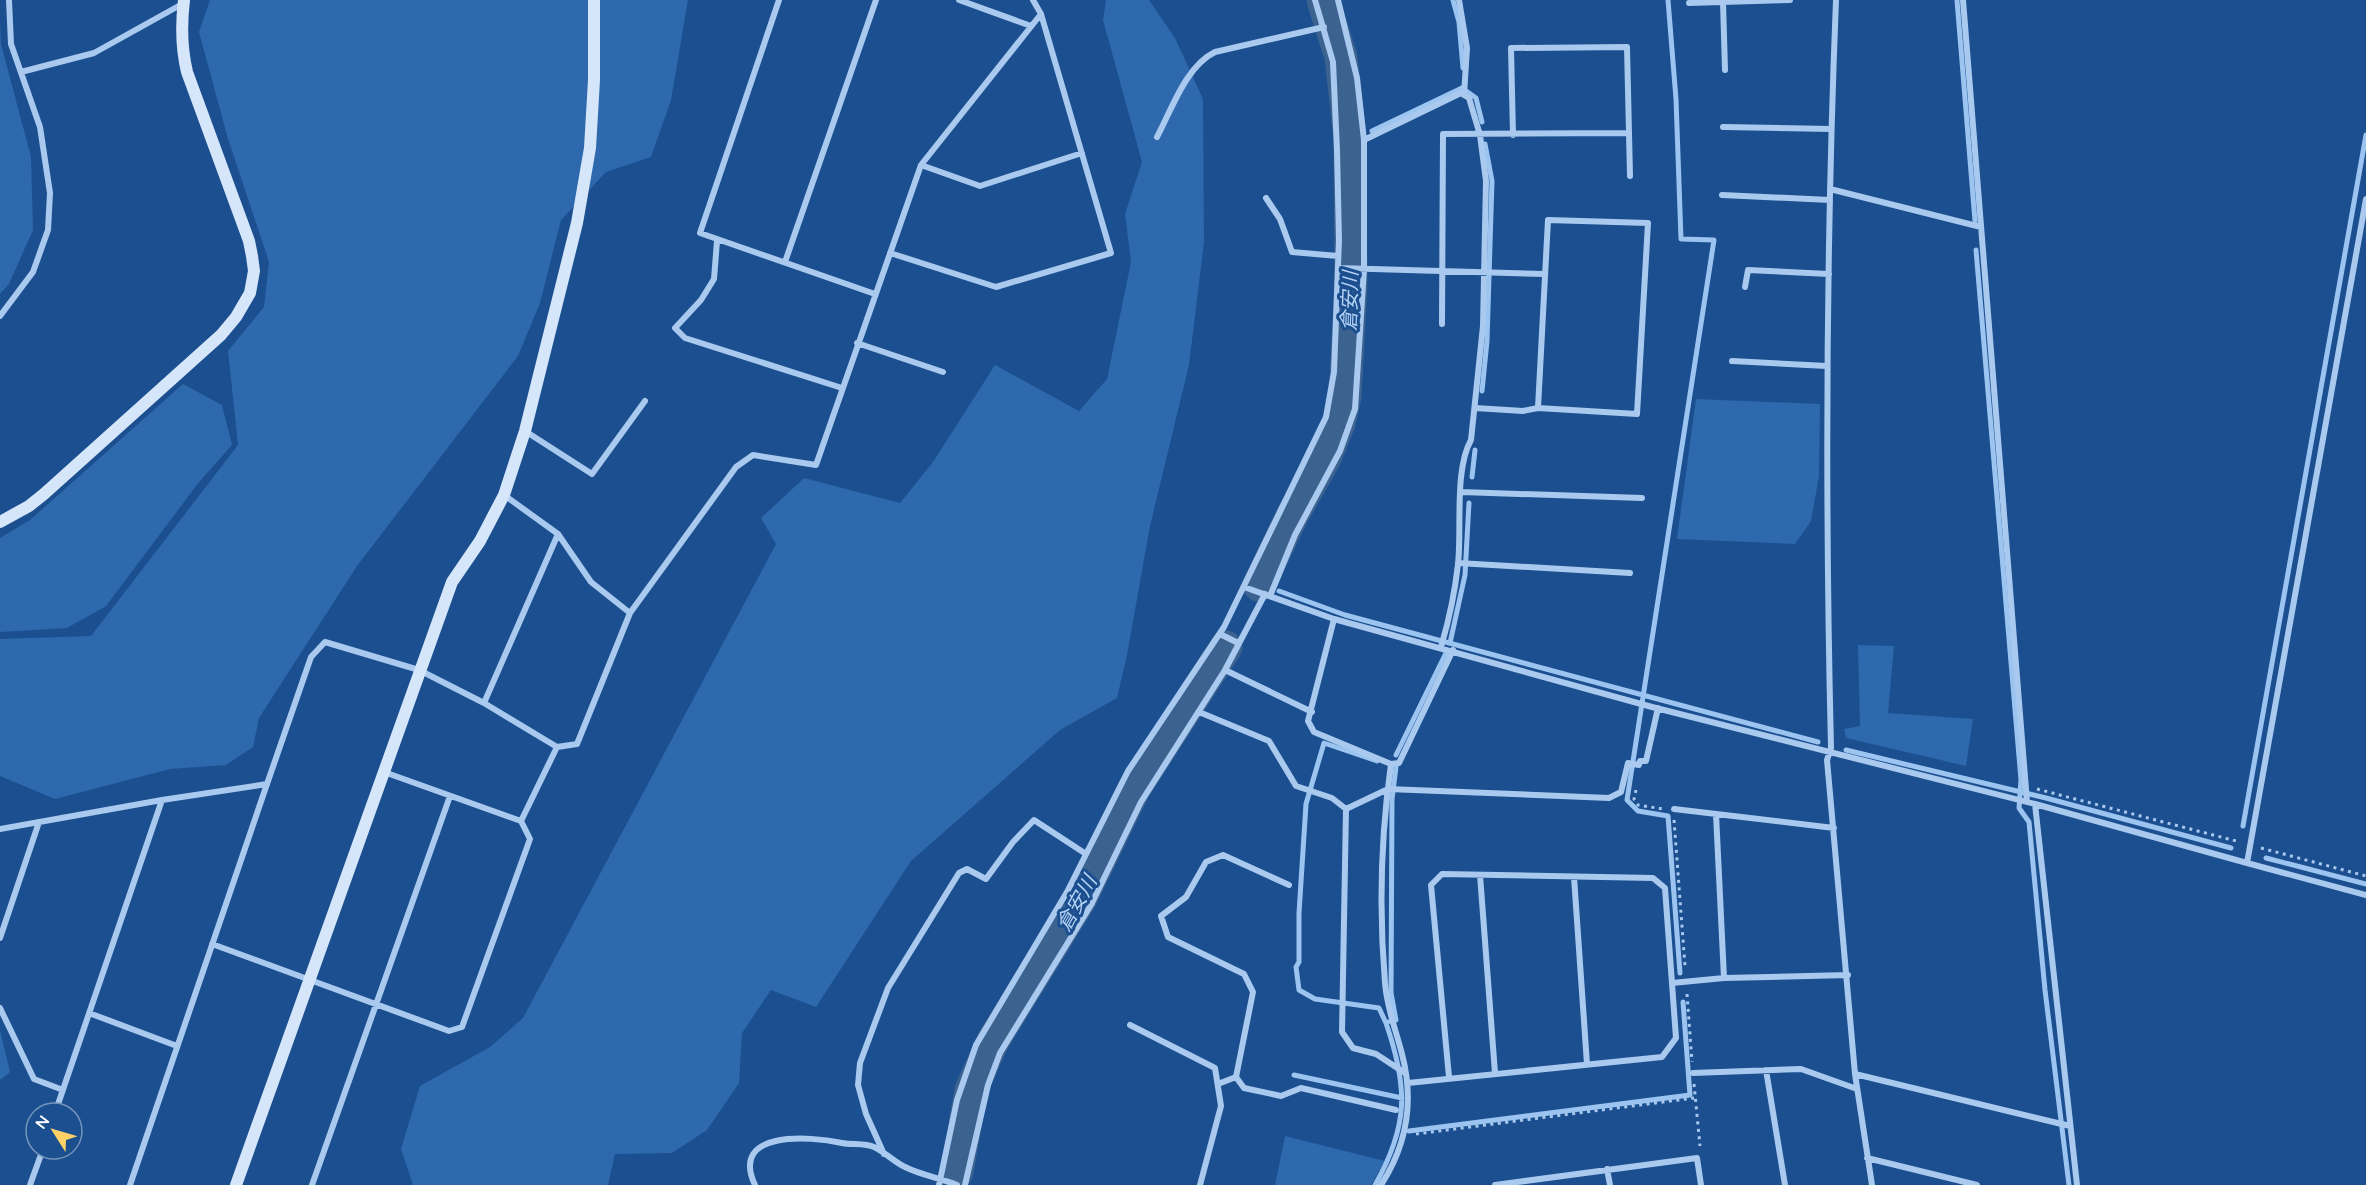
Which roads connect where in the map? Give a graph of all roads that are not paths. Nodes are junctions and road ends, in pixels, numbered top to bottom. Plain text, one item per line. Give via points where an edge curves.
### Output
1 (9, 0) edge
2 (594, 0) edge
3 (779, 0) edge
4 (876, 0) edge
5 (959, 0) edge
6 (1033, 0) edge
7 (1316, 0) edge
8 (1338, 0) edge
9 (1459, 0) edge
10 (1790, 0) edge
11 (1836, 0) edge
12 (1963, 0) edge
13 (184, 2) edge
14 (1723, 2) junction
15 (1689, 3) dead end
16 (1041, 14) junction
17 (1031, 26) junction
18 (1324, 27) junction
19 (1725, 69) dead end
20 (21, 72) junction
21 (1465, 92) junction
22 (1723, 127) dead end
23 (1831, 129) junction
24 (1629, 133) junction
25 (1480, 135) junction
26 (1513, 135) junction
27 (1157, 137) dead end
28 (1364, 140) junction
29 (1082, 153) junction
30 (921, 165) junction
31 (1630, 176) dead end
32 (1830, 189) junction
33 (1722, 195) dead end
34 (1266, 198) dead end
35 (2366, 199) edge
36 (1830, 200) junction
37 (1981, 227) junction
38 (717, 241) junction
39 (890, 253) junction
40 (1338, 256) junction
41 (785, 262) junction
42 (1338, 268) junction
43 (1362, 269) junction
44 (1442, 270) junction
45 (1487, 274) junction
46 (1544, 274) junction
47 (1828, 274) junction
48 (1745, 287) dead end
49 (875, 294) junction
50 (0, 316) edge
51 (1442, 324) dead end
52 (857, 343) junction
53 (1732, 361) dead end
54 (1827, 366) junction
55 (942, 372) dead end
56 (842, 388) junction
57 (645, 401) dead end
58 (1475, 408) junction
59 (1538, 408) junction
60 (525, 431) junction
61 (1461, 492) junction
62 (504, 495) junction
63 (1642, 498) dead end
64 (0, 522) edge
65 (558, 534) junction
66 (1463, 563) junction
67 (1630, 573) dead end
68 (1244, 587) junction
69 (1268, 595) junction
70 (630, 613) junction
71 (1334, 619) junction
72 (1220, 634) junction
73 (1442, 642) junction
74 (1238, 644) junction
75 (1453, 650) junction
76 (419, 670) junction
77 (1225, 670) junction
78 (484, 703) junction
79 (1658, 708) junction
80 (1199, 712) junction
81 (1312, 712) junction
82 (557, 747) junction
83 (1829, 753) junction
84 (1391, 764) junction
85 (384, 771) junction
86 (267, 784) junction
87 (1392, 789) junction
88 (450, 796) junction
89 (2026, 796) junction
90 (162, 800) junction
91 (2035, 804) junction
92 (1346, 809) junction
93 (1674, 810) road end
94 (1716, 814) junction
95 (522, 821) junction
96 (39, 822) junction
97 (1834, 828) junction
98 (0, 829) edge
99 (1086, 854) junction
100 (2247, 863) junction
101 (1480, 875) junction
102 (1574, 877) junction
103 (1289, 885) dead end
104 (2366, 895) edge
105 (0, 938) edge
106 (212, 944) junction
107 (1848, 975) junction
108 (1724, 978) junction
109 (309, 979) junction
110 (1672, 982) junction
111 (376, 1004) junction
112 (0, 1008) edge
113 (89, 1013) junction
114 (1130, 1024) dead end
115 (177, 1046) junction
116 (1587, 1064) junction
117 (1766, 1070) junction
118 (1401, 1071) junction
119 (1495, 1073) junction
120 (1693, 1073) dead end
121 (1855, 1074) junction
122 (1236, 1077) junction
123 (1449, 1077) junction
124 (1408, 1083) junction
125 (1218, 1084) junction
126 (1857, 1089) junction
127 (63, 1090) junction
128 (59, 1101) edge
129 (1396, 1110) dead end
130 (2064, 1124) junction
131 (884, 1154) junction
132 (1867, 1158) junction
133 (39, 1161) edge
134 (1607, 1169) junction
135 (940, 1182) edge
136 (30, 1185) edge
137 (130, 1185) edge
138 (236, 1185) edge
139 (312, 1185) edge
140 (755, 1185) edge
141 (957, 1185) edge
142 (965, 1185) edge
143 (1200, 1185) edge
144 (1382, 1185) edge
145 (1495, 1185) edge
146 (1610, 1185) edge
147 (1701, 1185) edge
148 (1785, 1185) edge
149 (1872, 1185) edge
150 (1977, 1185) edge
151 (2077, 1185) edge

1 - 20 street via 11,44
2 - 60 street via 590,148 577,223
3 - 38 street via 700,234
4 - 41 street
5 - 17 street
6 - 16 street
7 - 18 street
8 - 28 street via 1358,78
9 - 21 street via 1467,48
10 - 14 street
11 - 23 street
12 - 37 street
13 - 20 street via 94,53
13 - 64 street via 181,40 187,72 249,241 254,271 250,293 221,334 44,495
14 - 15 street
14 - 19 street
16 - 17 street
16 - 29 street
17 - 30 street
18 - 27 street via 1203,58
18 - 40 street via 1333,62
20 - 50 street via 40,127 50,193 48,230 33,272
21 - 25 street
21 - 28 street
22 - 23 street
23 - 32 street
24 - 26 street
24 - 26 street via 1627,47 1511,48
24 - 31 street
25 - 26 street
25 - 44 street via 1443,134
25 - 45 street via 1486,181
28 - 43 street
29 - 30 street via 980,186
29 - 39 street via 1111,253 996,287
30 - 39 street
32 - 36 street
32 - 37 street
33 - 36 street
34 - 40 street via 1280,219 1292,252
35 - 100 street
36 - 47 street
37 - 89 street
38 - 41 street
38 - 56 street via 714,279 675,328 685,338
39 - 49 street
40 - 42 street
41 - 49 street
42 - 43 street
42 - 68 street via 1334,372 1326,417
43 - 44 street
43 - 69 street via 1355,409 1332,467
44 - 45 street
44 - 51 street
45 - 46 street
45 - 58 street
46 - 59 street
46 - 59 street via 1548,220 1648,222 1637,414
47 - 48 street via 1748,270
47 - 54 street
49 - 52 street
52 - 55 street
52 - 56 street
53 - 54 street
54 - 83 street
56 - 70 street via 816,465 753,455 736,467
57 - 60 street via 592,474
58 - 59 street
58 - 61 street
60 - 62 street
61 - 63 street
61 - 66 street
62 - 65 street
62 - 76 street via 452,582
65 - 70 street via 591,582
65 - 78 street
66 - 67 street
66 - 73 street
68 - 69 street
68 - 72 street
69 - 71 street
69 - 74 street
70 - 82 street via 577,744
71 - 73 street
71 - 81 street
72 - 74 street
72 - 99 street via 1128,771
73 - 75 street
74 - 77 street
75 - 79 street
75 - 84 street via 1399,763
76 - 78 street
76 - 85 street
76 - 86 street via 325,642 311,657
77 - 80 street
77 - 81 street
78 - 82 street
79 - 83 street
79 - 87 street via 1646,761 1628,763 1621,792 1609,798
80 - 92 street via 1269,741 1296,786 1332,798
80 - 142 street via 1156,776 1091,904 1000,1053 988,1085
81 - 84 street via 1308,721 1314,732
82 - 95 street
83 - 89 street via 2015,799
83 - 97 street
84 - 87 street
85 - 88 street
85 - 109 street
86 - 90 street
86 - 106 street
87 - 92 street
87 - 118 street via 1384,871 1385,982 1389,1012 1403,1056
88 - 95 street
88 - 111 street
89 - 91 street
90 - 96 street
90 - 113 street
91 - 100 street
91 - 130 street
92 - 118 street via 1342,1032 1353,1048 1376,1054
93 - 94 street
94 - 97 street
94 - 108 street
95 - 111 street via 530,839 462,1027 449,1031
96 - 98 street
96 - 105 street
97 - 107 street
99 - 131 street via 1034,820 986,879 967,869 959,873 888,988 860,1063 858,1085
99 - 135 street via 976,1045 957,1100
100 - 104 street
101 - 102 street
101 - 119 street
101 - 123 street via 1442,874 1431,885
102 - 110 street via 1653,878 1665,888
102 - 116 street
103 - 122 street via 1223,855 1206,862 1186,897 1161,916 1168,937 1244,974 1253,992
106 - 109 street
106 - 115 street
107 - 108 street
107 - 121 street
108 - 110 street
109 - 111 street
109 - 138 street
110 - 116 street via 1676,1038 1662,1057
111 - 139 street
112 - 127 street via 34,1079
113 - 115 street
113 - 127 street
114 - 125 street via 1215,1068
115 - 137 street
116 - 119 street
117 - 120 street
117 - 126 street via 1802,1069
117 - 148 street
118 - 124 street
119 - 123 street
121 - 126 street
121 - 130 street
122 - 125 street
122 - 129 street via 1244,1088 1281,1096 1301,1088
123 - 124 street
124 - 144 street via 1405,1135
125 - 143 street via 1221,1106
126 - 132 street
127 - 128 street
130 - 151 street
131 - 135 street
131 - 140 street via 873,1146 825,1138 772,1142 758,1147 751,1156 748,1170
132 - 149 street
132 - 150 street
133 - 136 street
134 - 145 street
134 - 146 street
134 - 147 street via 1697,1158
135 - 141 street

